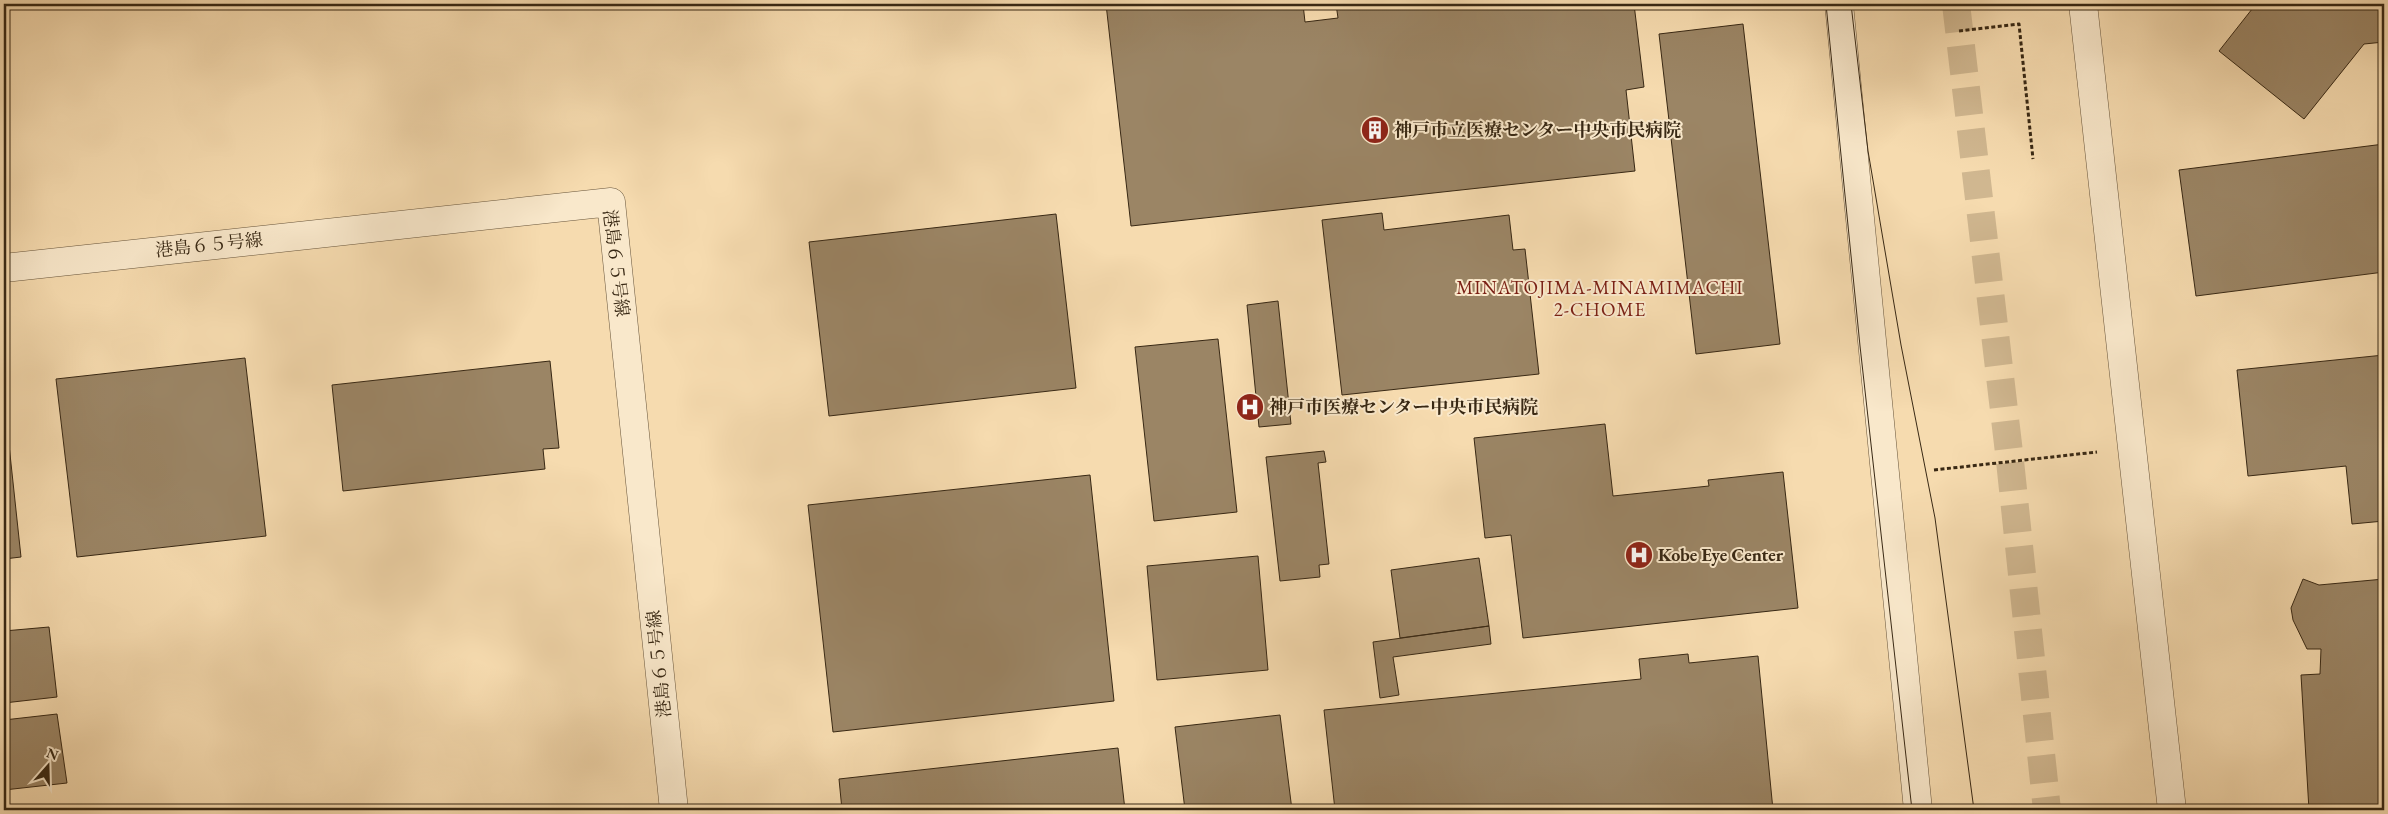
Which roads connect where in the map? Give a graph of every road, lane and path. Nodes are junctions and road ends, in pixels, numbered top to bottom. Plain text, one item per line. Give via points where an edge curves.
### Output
1 (1840, 4) edge
2 (2083, 4) edge
3 (1959, 31) dead end
4 (2033, 159) dead end
5 (4, 268) edge
6 (2097, 452) dead end
7 (1934, 470) dead end
8 (674, 810) edge
9 (1918, 810) edge
10 (2172, 810) edge

1 - 9 street
2 - 10 street
3 - 4 path via 2019,24
5 - 8 street, 港島６５号線 via 612,202
6 - 7 path

